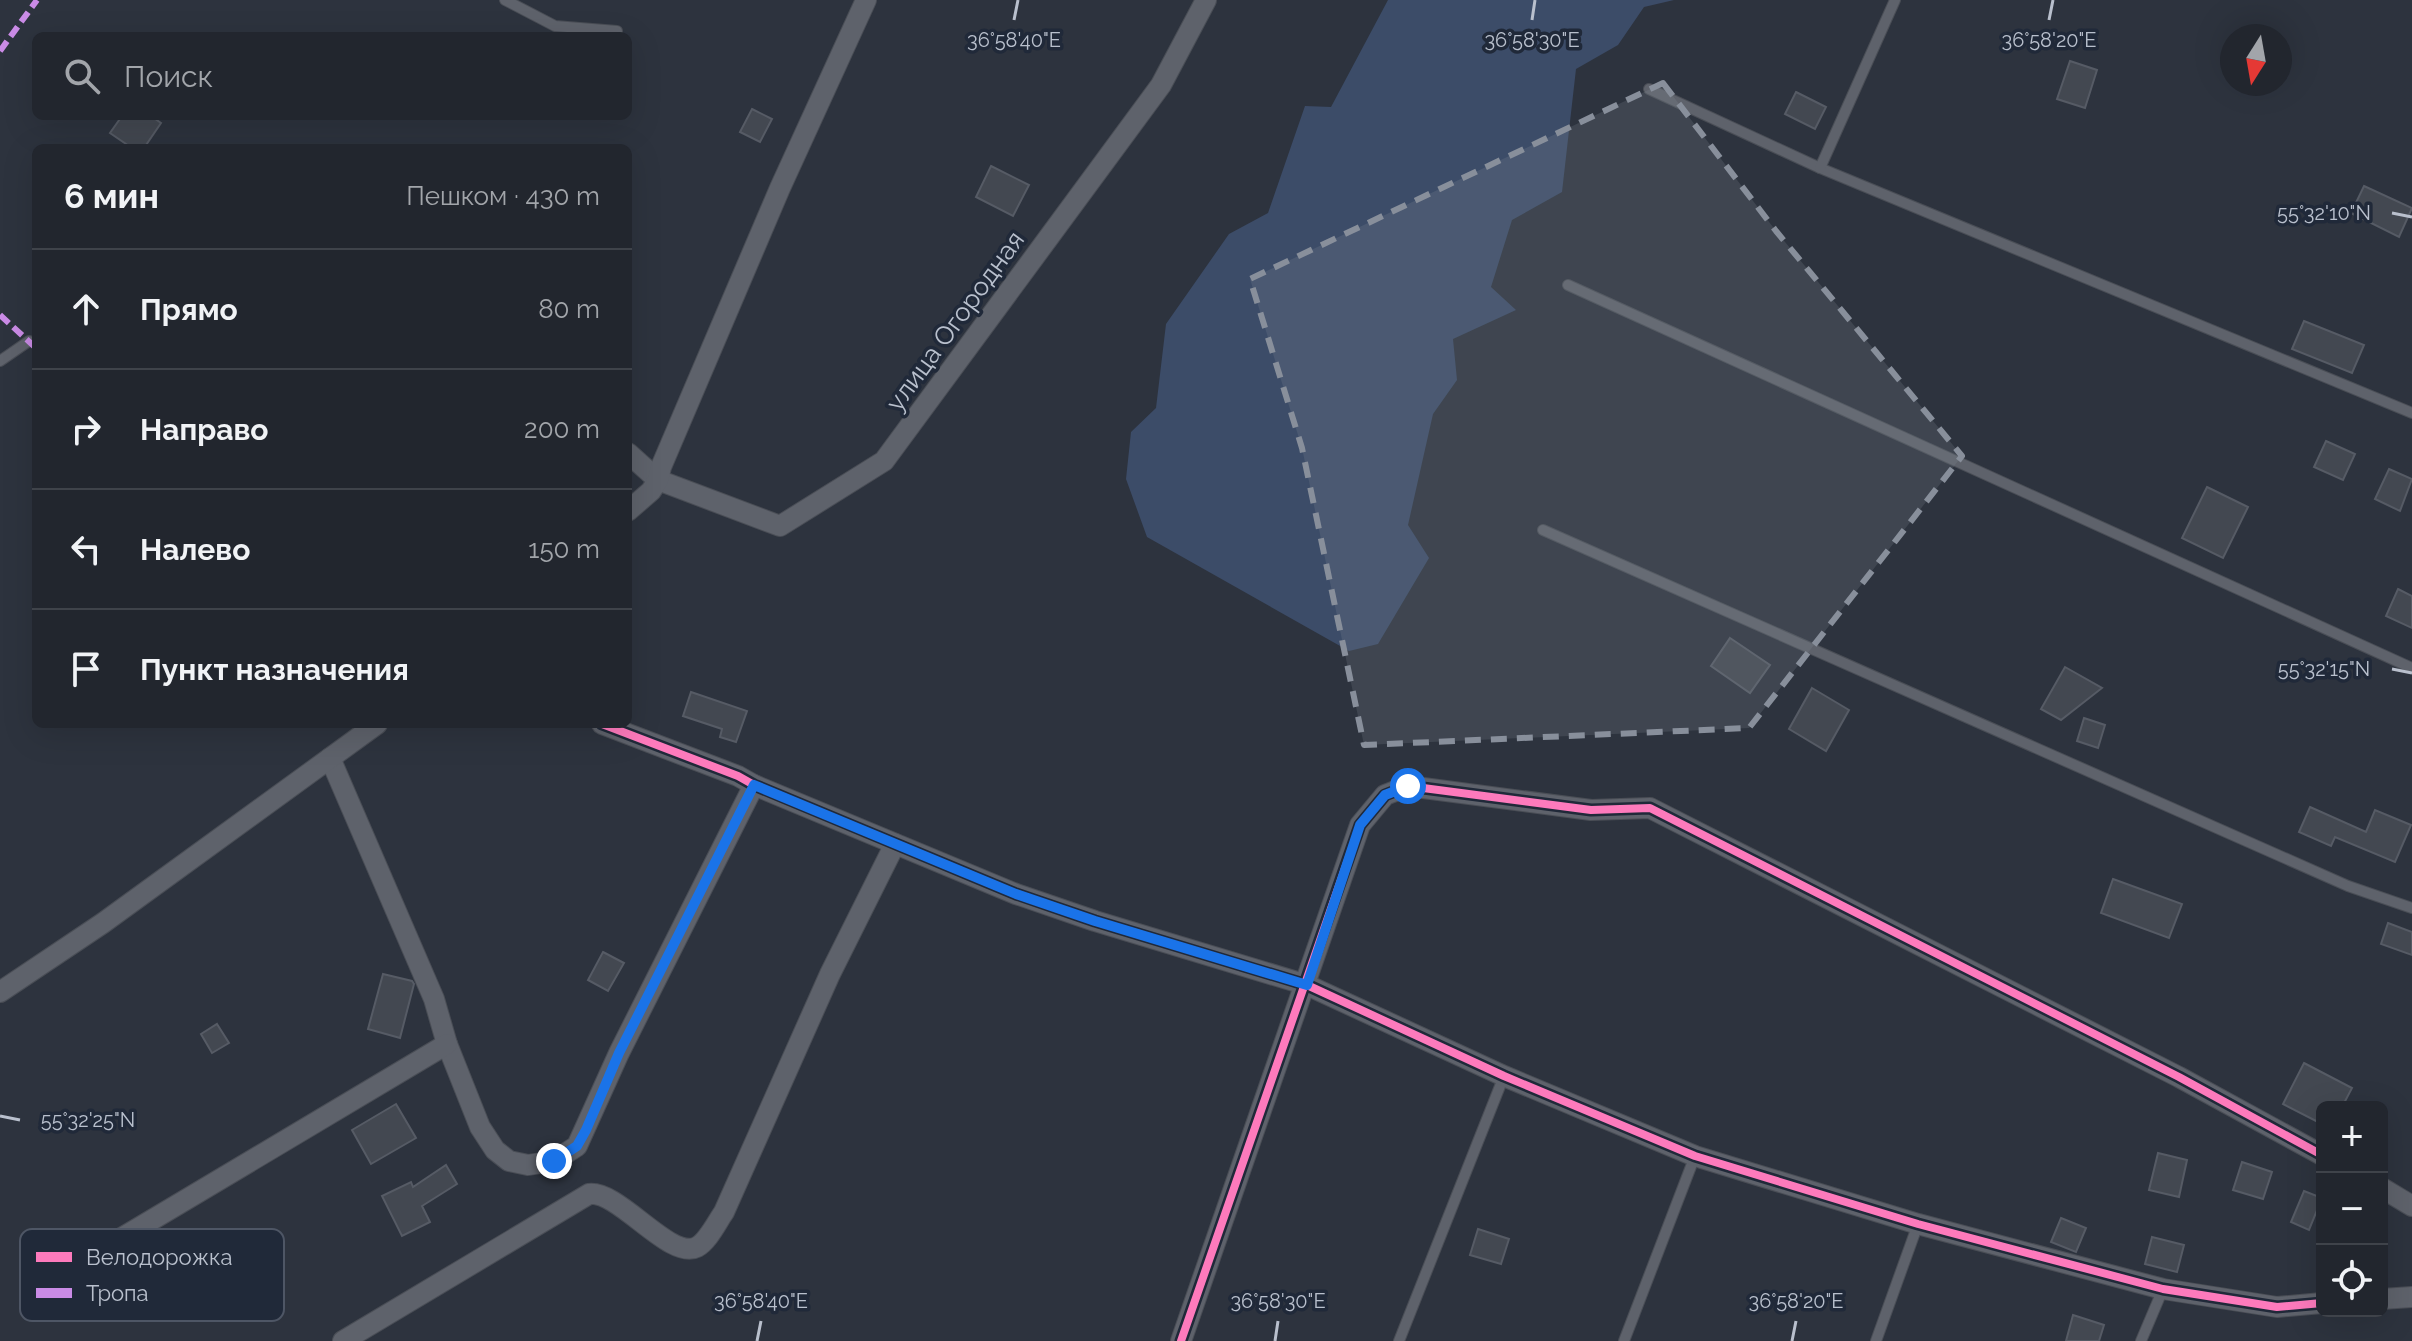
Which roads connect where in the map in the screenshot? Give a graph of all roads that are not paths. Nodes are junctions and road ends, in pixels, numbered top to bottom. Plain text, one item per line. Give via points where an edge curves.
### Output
1 (505, 0) edge
2 (866, 0) edge
3 (1206, 0) edge
4 (1895, 0) edge
5 (617, 31) dead end
6 (1649, 89) dead end
7 (1820, 168) junction
8 (1568, 285) dead end
9 (29, 341) dead end
10 (0, 361) edge
11 (2412, 413) edge
12 (632, 457) edge
13 (658, 480) junction
14 (632, 508) edge
15 (1543, 530) dead end
16 (2412, 668) edge
17 (371, 728) edge
18 (612, 728) edge
19 (330, 758) junction
20 (754, 785) junction
21 (895, 844) junction
22 (2412, 908) edge
23 (1307, 985) junction
24 (0, 992) edge
25 (447, 1044) junction
26 (1504, 1076) junction
27 (2316, 1152) edge
28 (1695, 1156) junction
29 (2388, 1192) edge
30 (2412, 1206) edge
31 (1918, 1224) junction
32 (137, 1229) edge
33 (2163, 1289) junction
34 (2412, 1297) edge
35 (2388, 1299) edge
36 (2316, 1304) edge
37 (343, 1341) edge
38 (1181, 1341) edge
39 (1399, 1341) edge
40 (1624, 1341) edge
41 (1876, 1341) edge
42 (2141, 1341) edge

1 - 5 lane via 555,26
2 - 13 street via 780,188
3 - 13 street, улица Огородная via 1161,85 884,461 780,526
4 - 7 lane
6 - 7 lane
7 - 11 lane
8 - 16 lane
9 - 10 lane
12 - 13 street
13 - 14 street
15 - 22 lane via 2348,886
17 - 19 street
18 - 20 street
19 - 24 street
19 - 25 street via 434,999
20 - 21 street
20 - 25 street via 577,1146 536,1166 509,1161 480,1127
21 - 23 street via 1056,908
21 - 37 street via 830,974 724,1212 701,1245 695,1249 667,1240 610,1198 589,1194
23 - 26 street
23 - 27 street via 1360,825 1385,795 1408,786 1591,810 1650,808
23 - 38 street
25 - 32 street
26 - 28 street
26 - 39 lane
28 - 31 street
28 - 40 lane
29 - 30 street
31 - 33 street
31 - 41 lane
33 - 36 street via 2277,1307
33 - 42 lane
34 - 35 street

